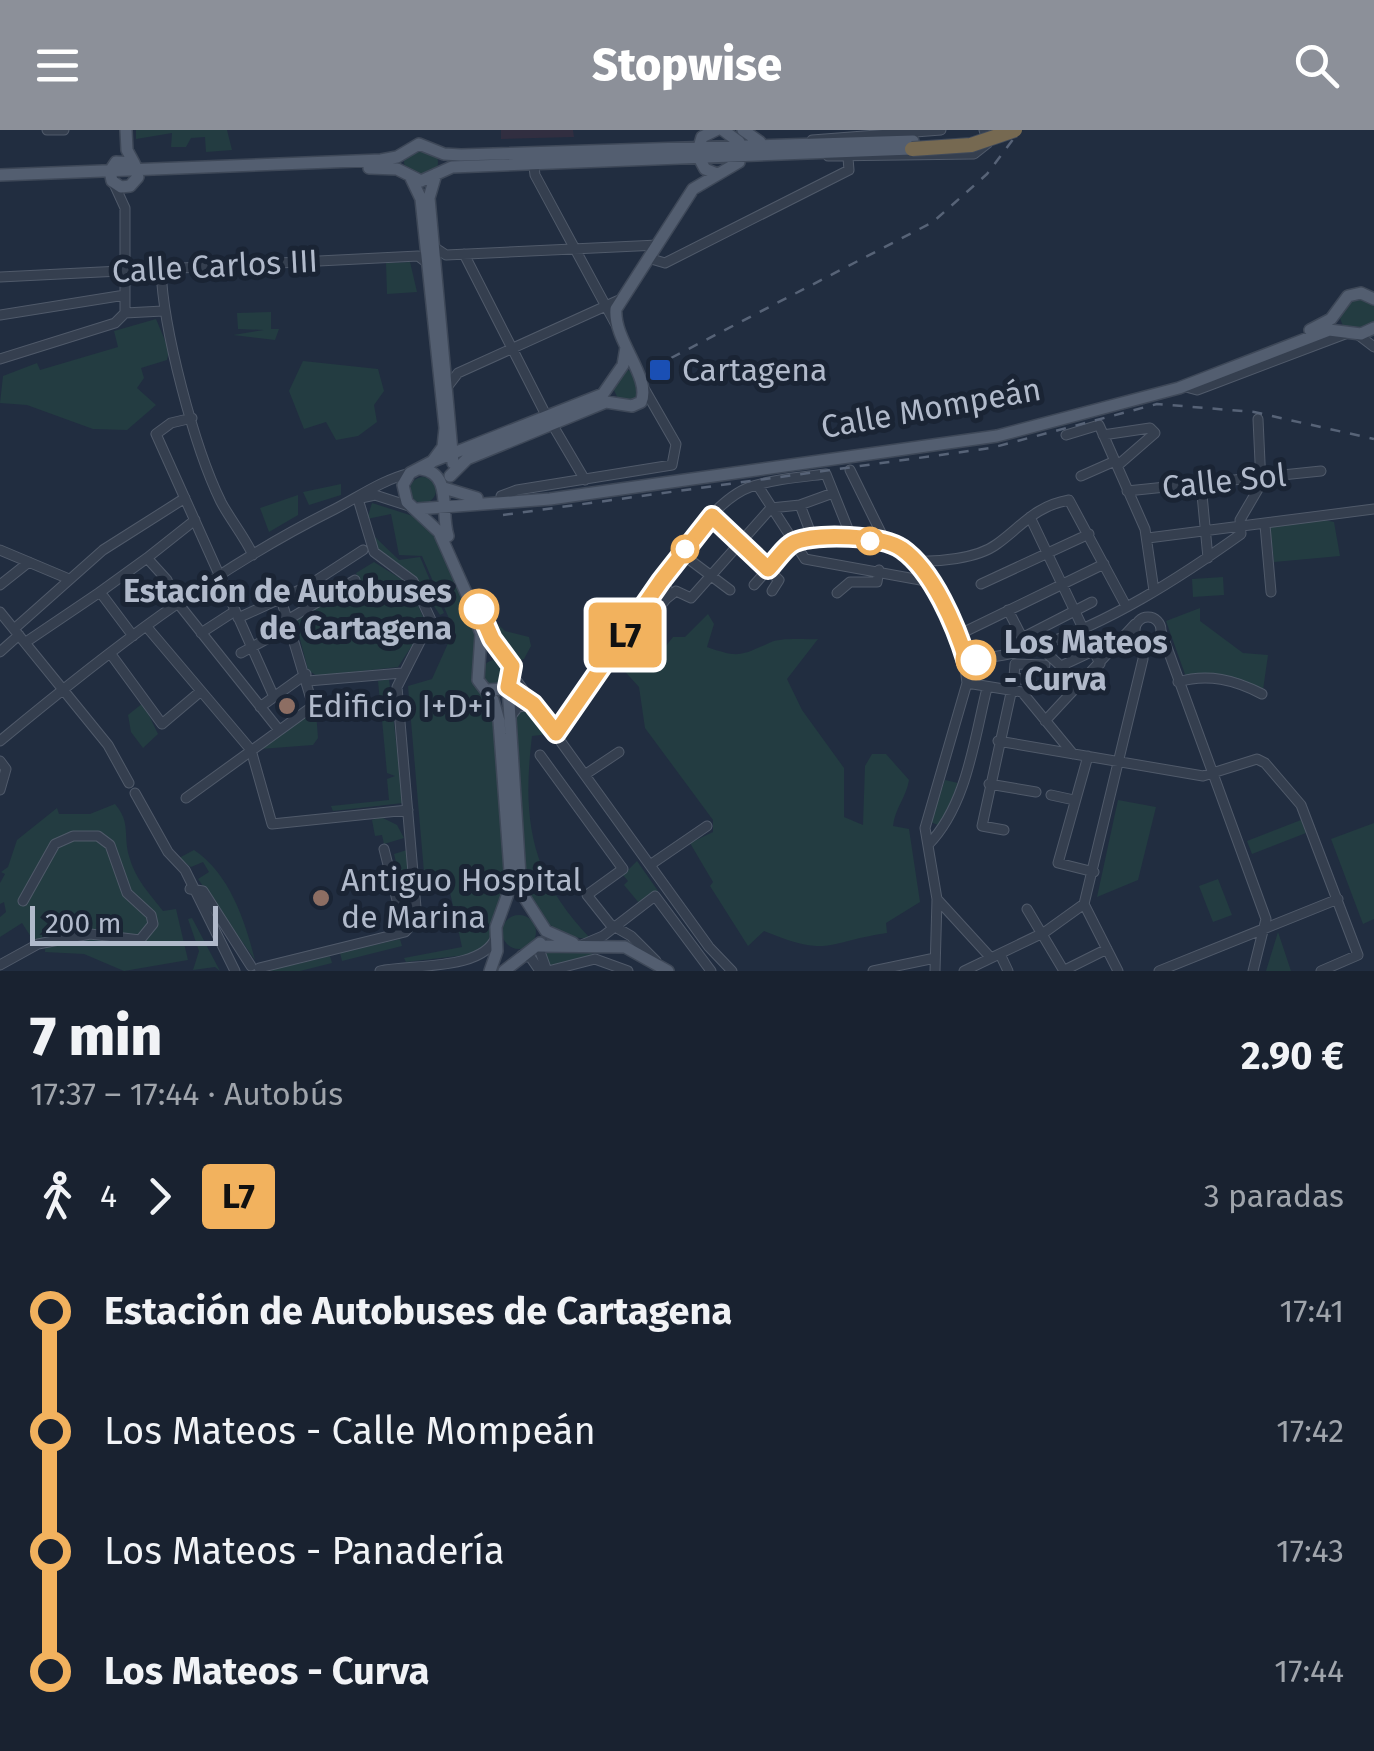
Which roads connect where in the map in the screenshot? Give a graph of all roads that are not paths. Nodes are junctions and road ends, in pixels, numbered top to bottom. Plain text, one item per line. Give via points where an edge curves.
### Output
1 (47, 130) edge
2 (64, 130) edge
3 (123, 130) edge
4 (420, 130) edge
5 (714, 130) edge
6 (940, 130) edge
7 (984, 130) edge
8 (993, 130) edge
9 (1014, 130) edge
10 (740, 140) edge
11 (912, 145) junction
12 (434, 149) junction
13 (785, 150) junction
14 (406, 151) junction
15 (698, 155) junction
16 (848, 158) junction
17 (538, 163) junction
18 (136, 173) junction
19 (112, 174) junction
20 (436, 174) junction
21 (718, 174) junction
22 (0, 175) edge
23 (408, 176) junction
24 (0, 182) edge
25 (693, 189) junction
26 (124, 208) junction
27 (434, 245) junction
28 (658, 245) junction
29 (125, 246) junction
30 (575, 249) junction
31 (464, 254) junction
32 (648, 258) junction
33 (432, 268) junction
34 (161, 269) junction
35 (149, 270) junction
36 (125, 271) junction
37 (0, 277) edge
38 (125, 295) junction
39 (1371, 296) edge
40 (620, 300) junction
41 (605, 305) junction
42 (1340, 306) junction
43 (162, 312) junction
44 (125, 313) junction
45 (0, 316) edge
46 (616, 326) junction
47 (1374, 328) edge
48 (1353, 333) junction
49 (626, 347) junction
50 (1374, 347) edge
51 (512, 348) junction
52 (0, 358) edge
53 (635, 372) junction
54 (615, 376) junction
55 (448, 386) junction
56 (645, 390) junction
57 (1142, 396) junction
58 (640, 403) junction
59 (622, 404) junction
60 (660, 410) junction
61 (192, 418) junction
62 (1258, 419) dead end
63 (553, 426) junction
64 (1101, 430) junction
65 (1066, 435) dead end
66 (450, 439) junction
67 (474, 447) junction
68 (453, 456) junction
69 (432, 462) junction
70 (1116, 464) junction
71 (850, 470) dead end
72 (415, 471) junction
73 (728, 471) junction
74 (1321, 472) dead end
75 (1082, 476) dead end
76 (1261, 478) junction
77 (585, 480) junction
78 (1201, 484) junction
79 (758, 486) junction
80 (1127, 490) junction
81 (444, 492) junction
82 (833, 493) junction
83 (501, 496) junction
84 (185, 498) junction
85 (354, 500) junction
86 (388, 501) junction
87 (470, 503) junction
88 (800, 505) junction
89 (771, 508) junction
90 (418, 509) junction
91 (1374, 510) edge
92 (712, 516) junction
93 (1030, 517) junction
94 (195, 520) junction
95 (363, 520) junction
96 (1266, 524) junction
97 (1241, 528) junction
98 (442, 529) junction
99 (848, 529) dead end
100 (1205, 532) junction
101 (1090, 534) junction
102 (1148, 538) junction
103 (813, 539) junction
104 (792, 542) junction
105 (886, 543) junction
106 (739, 544) junction
107 (0, 550) edge
108 (363, 550) dead end
109 (1050, 552) junction
110 (682, 554) junction
111 (253, 555) junction
112 (147, 558) junction
113 (1208, 558) junction
114 (914, 561) junction
115 (29, 562) junction
116 (1104, 564) junction
117 (768, 569) junction
118 (879, 570) junction
119 (220, 575) junction
120 (712, 575) junction
121 (68, 579) junction
122 (355, 580) dead end
123 (661, 581) junction
124 (929, 582) junction
125 (0, 584) edge
126 (981, 584) dead end
127 (1064, 584) junction
128 (754, 585) dead end
129 (730, 590) dead end
130 (772, 591) dead end
131 (100, 592) junction
132 (1154, 592) junction
133 (1271, 592) dead end
134 (837, 593) dead end
135 (282, 599) junction
136 (666, 599) junction
137 (177, 602) junction
138 (1092, 602) dead end
139 (1140, 602) junction
140 (1126, 606) junction
141 (1008, 610) junction
142 (1076, 611) junction
143 (0, 612) edge
144 (237, 615) junction
145 (290, 619) junction
146 (1142, 620) junction
147 (146, 626) junction
148 (1082, 627) junction
149 (201, 633) junction
150 (276, 634) dead end
151 (958, 634) junction
152 (20, 635) junction
153 (133, 636) junction
154 (1022, 638) junction
155 (1122, 639) junction
156 (1150, 641) junction
157 (250, 646) junction
158 (1034, 648) junction
159 (1094, 651) junction
160 (0, 652) edge
161 (110, 653) junction
162 (240, 653) dead end
163 (1169, 658) junction
164 (506, 659) junction
165 (967, 662) junction
166 (1047, 663) junction
167 (480, 664) junction
168 (1100, 664) junction
169 (616, 666) dead end
170 (1062, 666) junction
171 (400, 678) junction
172 (310, 679) junction
173 (511, 682) junction
174 (967, 682) junction
175 (1030, 682) junction
176 (1178, 682) junction
177 (1080, 684) junction
178 (987, 688) junction
179 (63, 689) junction
180 (487, 690) junction
181 (201, 691) junction
182 (1016, 692) junction
183 (1262, 694) dead end
184 (274, 698) junction
185 (534, 704) junction
186 (260, 708) junction
187 (508, 721) junction
188 (1045, 721) junction
189 (279, 730) junction
190 (556, 733) junction
191 (0, 740) edge
192 (998, 741) junction
193 (251, 750) junction
194 (619, 752) dead end
195 (1074, 754) junction
196 (540, 755) dead end
197 (1088, 756) junction
198 (1119, 761) junction
199 (3, 765) edge
200 (586, 774) junction
201 (941, 774) junction
202 (1213, 775) junction
203 (964, 780) junction
204 (988, 784) junction
205 (0, 790) edge
206 (1036, 792) dead end
207 (1051, 795) dead end
208 (186, 798) dead end
209 (1074, 800) junction
210 (408, 810) junction
211 (378, 813) junction
212 (926, 824) junction
213 (708, 826) dead end
214 (410, 827) junction
215 (943, 830) junction
216 (1004, 830) dead end
217 (928, 844) junction
218 (384, 849) dead end
219 (650, 866) junction
220 (1094, 872) junction
221 (190, 889) junction
222 (937, 899) junction
223 (1338, 899) junction
224 (23, 901) dead end
225 (1084, 904) junction
226 (1027, 909) dead end
227 (500, 919) junction
228 (538, 920) junction
229 (1267, 926) junction
230 (618, 929) junction
231 (405, 932) junction
232 (1045, 932) junction
233 (496, 938) junction
234 (577, 944) junction
235 (538, 946) junction
236 (625, 946) junction
237 (1107, 948) junction
238 (603, 949) junction
239 (522, 955) junction
240 (995, 956) junction
241 (934, 958) junction
242 (656, 961) junction
243 (0, 964) edge
244 (426, 964) junction
245 (919, 966) edge
246 (255, 969) edge
247 (728, 970) edge
248 (235, 971) edge
249 (380, 971) edge
250 (435, 971) edge
251 (490, 971) edge
252 (504, 971) edge
253 (545, 971) edge
254 (628, 971) edge
255 (667, 971) edge
256 (711, 971) edge
257 (874, 971) edge
258 (935, 971) edge
259 (964, 971) edge
260 (1008, 971) edge
261 (1063, 971) edge
262 (1118, 971) edge
263 (1159, 971) edge
264 (1252, 971) edge
265 (1322, 971) edge

1 - 2 street
3 - 18 main road
3 - 19 main road
4 - 12 main road
4 - 14 main road
5 - 10 main road
5 - 15 main road
6 - 13 street via 820,138
7 - 16 street via 988,143 974,154
8 - 11 highway
9 - 11 highway, bridge via 970,146
10 - 13 main road
10 - 13 main road
10 - 15 main road
10 - 21 main road via 733,170
11 - 13 main road
12 - 14 main road via 419,144
12 - 15 main road via 462,155
12 - 20 main road
13 - 16 street
14 - 18 main road via 381,160
14 - 23 main road via 402,165
15 - 17 main road
15 - 21 main road
15 - 25 main road
16 - 32 street via 849,170 666,263
17 - 20 main road via 452,166
17 - 30 street via 535,175
18 - 19 main road
18 - 23 main road via 381,168
18 - 26 street
19 - 22 main road
19 - 24 main road
19 - 26 street
20 - 23 main road via 424,181
20 - 27 main road via 429,189
21 - 25 main road
23 - 33 main road via 420,194
25 - 28 main road
26 - 29 street
27 - 31 street via 444,254
27 - 33 main road
28 - 30 street
28 - 32 main road
29 - 35 street via 132,262
29 - 36 street
30 - 31 street
30 - 41 street
31 - 33 street
31 - 51 street
32 - 40 main road
33 - 34 street, Calle Carlos III via 418,256
33 - 55 main road
33 - 66 main road
34 - 35 street, Calle Carlos III
34 - 43 street
35 - 36 street, Calle Carlos III
36 - 37 street, Calle Carlos III
36 - 38 street
38 - 44 street
38 - 45 street
39 - 42 main road via 1352,294
40 - 41 street
40 - 46 main road
41 - 46 street
41 - 51 street
42 - 48 main road via 1339,320
42 - 57 main road via 1312,329
43 - 44 street
43 - 61 street
44 - 52 street via 115,323
46 - 49 main road
47 - 48 main road
48 - 50 street
48 - 57 main road via 1326,332
49 - 53 main road
49 - 54 main road
51 - 55 street via 455,374
51 - 63 street
53 - 54 main road
53 - 56 main road
54 - 59 main road
54 - 63 main road via 603,394
55 - 66 main road
56 - 58 main road
56 - 60 street
57 - 73 main road, Calle Mompeán via 998,436
58 - 59 main road
58 - 60 street
59 - 63 main road via 606,402
60 - 77 street via 677,447 672,464
61 - 84 street via 156,434
61 - 111 street via 222,504
62 - 76 street
63 - 67 main road
63 - 77 street
63 - 81 main road via 467,460
64 - 65 street, Calle Mompeán
64 - 70 street
64 - 70 street, Calle Mompeán via 1154,432
66 - 67 main road
66 - 68 main road
66 - 69 main road
67 - 68 main road
68 - 69 main road
68 - 81 main road
69 - 72 main road
70 - 75 street
70 - 80 street
71 - 105 street
72 - 81 main road via 433,472
72 - 85 street
72 - 90 main road via 402,488
73 - 83 main road
73 - 87 main road
74 - 76 street, Calle Sol
76 - 78 street, Calle Sol
76 - 97 street
77 - 83 street
78 - 80 street, Calle Sol
78 - 100 street
79 - 82 street, Calle Mompeán via 826,474
79 - 89 street
79 - 92 street, Calle Mompeán
80 - 102 street
81 - 87 main road
81 - 87 main road
81 - 90 main road
81 - 98 main road
82 - 88 street
82 - 99 street
83 - 87 main road
84 - 94 street
84 - 121 street
85 - 86 street via 375,495
85 - 95 street
85 - 111 street
86 - 90 street
86 - 95 street via 369,501
87 - 98 main road
88 - 89 street
88 - 103 street
89 - 104 street
89 - 106 street
90 - 98 main road
91 - 96 street
92 - 106 street
92 - 110 street, Calle Mompeán
93 - 101 street via 1052,503 1073,502
93 - 109 street
93 - 114 street via 996,546 938,562
94 - 112 street
94 - 119 street
95 - 171 street via 375,554 413,580 431,620
96 - 97 street
96 - 133 street
97 - 100 street
97 - 113 street
98 - 164 main road
98 - 167 main road via 477,622
100 - 102 street
100 - 113 street
101 - 109 street
101 - 116 street
102 - 132 street
103 - 104 street
103 - 105 street
104 - 117 street
104 - 118 street via 803,561
105 - 114 street
106 - 117 street
106 - 120 street
107 - 115 street
108 - 135 street
109 - 126 street
109 - 127 street
110 - 120 street
110 - 123 street, Calle Mompeán
111 - 119 street
112 - 131 street
112 - 137 street
113 - 132 street
114 - 124 street
115 - 121 street
115 - 125 street
116 - 127 street
116 - 140 street
117 - 128 street
117 - 130 street via 779,580
118 - 124 street
118 - 134 street via 877,582 850,582
119 - 137 street
119 - 144 street
120 - 129 street
120 - 136 street via 691,598 676,590
121 - 152 street
122 - 145 street
123 - 136 street
123 - 190 street, Calle Mompeán
124 - 151 street
127 - 141 street
127 - 142 street
131 - 152 street via 45,629
131 - 153 street
132 - 139 street
135 - 144 street
135 - 145 street
136 - 169 street
137 - 147 street
137 - 149 street
138 - 142 street
139 - 140 street
139 - 146 street
140 - 148 street
141 - 151 street
141 - 154 street
142 - 148 street
142 - 154 street
143 - 152 street
144 - 149 street
144 - 157 street
145 - 172 street
146 - 155 street
146 - 156 street
146 - 156 street
147 - 153 street
147 - 181 street
148 - 158 street
148 - 159 street
149 - 186 street
150 - 157 street
151 - 165 street
152 - 160 street
152 - 179 street
153 - 161 street
154 - 158 street
155 - 156 street
155 - 168 street
156 - 163 street
156 - 163 street
156 - 198 street
157 - 162 street
157 - 184 street
158 - 165 street
158 - 166 street
159 - 168 street
159 - 170 street
161 - 179 street
161 - 181 street via 162,724
163 - 176 street
164 - 167 main road via 491,656
164 - 173 main road
165 - 174 street
166 - 170 street
166 - 175 street
166 - 175 street via 1015,664 1014,677
167 - 180 main road via 478,680
168 - 177 street
170 - 177 street
171 - 172 street
171 - 210 street
172 - 184 street
172 - 189 street via 313,706
173 - 180 main road via 498,692
173 - 185 street
173 - 187 main road
174 - 178 street
174 - 201 street
175 - 182 street
176 - 183 street via 1198,676 1240,682
176 - 202 street
177 - 188 street
178 - 182 street
178 - 203 street
179 - 191 street
179 - 221 street via 108,745 168,852 184,868
180 - 227 main road via 499,722 511,886
181 - 193 street
182 - 188 street
182 - 192 street
184 - 186 street
185 - 187 street via 518,707
185 - 190 street
186 - 189 street
187 - 228 main road via 520,885
188 - 195 street
189 - 193 street
190 - 200 street
192 - 195 street
192 - 204 street
193 - 208 street
193 - 211 street via 272,824
194 - 200 street
195 - 197 street
196 - 230 street via 623,869 587,896
197 - 198 street
197 - 209 street
198 - 202 street
198 - 220 street
199 - 205 street
200 - 219 street
201 - 203 street
201 - 212 street
202 - 223 street via 1257,759 1270,767 1301,805
202 - 229 street
203 - 215 street
204 - 206 street
204 - 216 street via 982,826
207 - 209 street
209 - 220 street via 1058,863
210 - 211 street
210 - 214 street
211 - 214 street
212 - 215 street
212 - 217 street
213 - 219 street
214 - 231 street via 417,917
215 - 217 street
217 - 222 street
218 - 231 street
219 - 247 street
220 - 225 street
221 - 246 street via 204,891
221 - 248 street
222 - 240 street
222 - 241 street
223 - 229 street
223 - 265 street via 1358,955
224 - 243 street via 55,844 98,836 110,845 126,894 153,924 140,940 90,934 38,944
225 - 232 street
225 - 237 street
226 - 232 street
227 - 228 main road via 517,910
227 - 233 main road
228 - 234 main road via 553,937
228 - 235 main road
229 - 263 street
229 - 264 street
230 - 234 street
230 - 236 street
230 - 242 street
230 - 256 street via 651,896 657,898
231 - 246 street
232 - 240 street
232 - 261 street
233 - 239 main road via 506,952
233 - 244 street via 475,956
233 - 251 main road
234 - 235 main road
234 - 236 main road
234 - 238 main road
235 - 239 main road
235 - 253 street
236 - 238 street
236 - 242 main road
237 - 261 street
237 - 262 street
238 - 255 main road
239 - 252 main road
239 - 253 street
240 - 259 street
240 - 260 street
241 - 245 street
241 - 258 street
242 - 255 main road
244 - 249 street
244 - 250 street
245 - 257 street
253 - 254 street via 595,959

